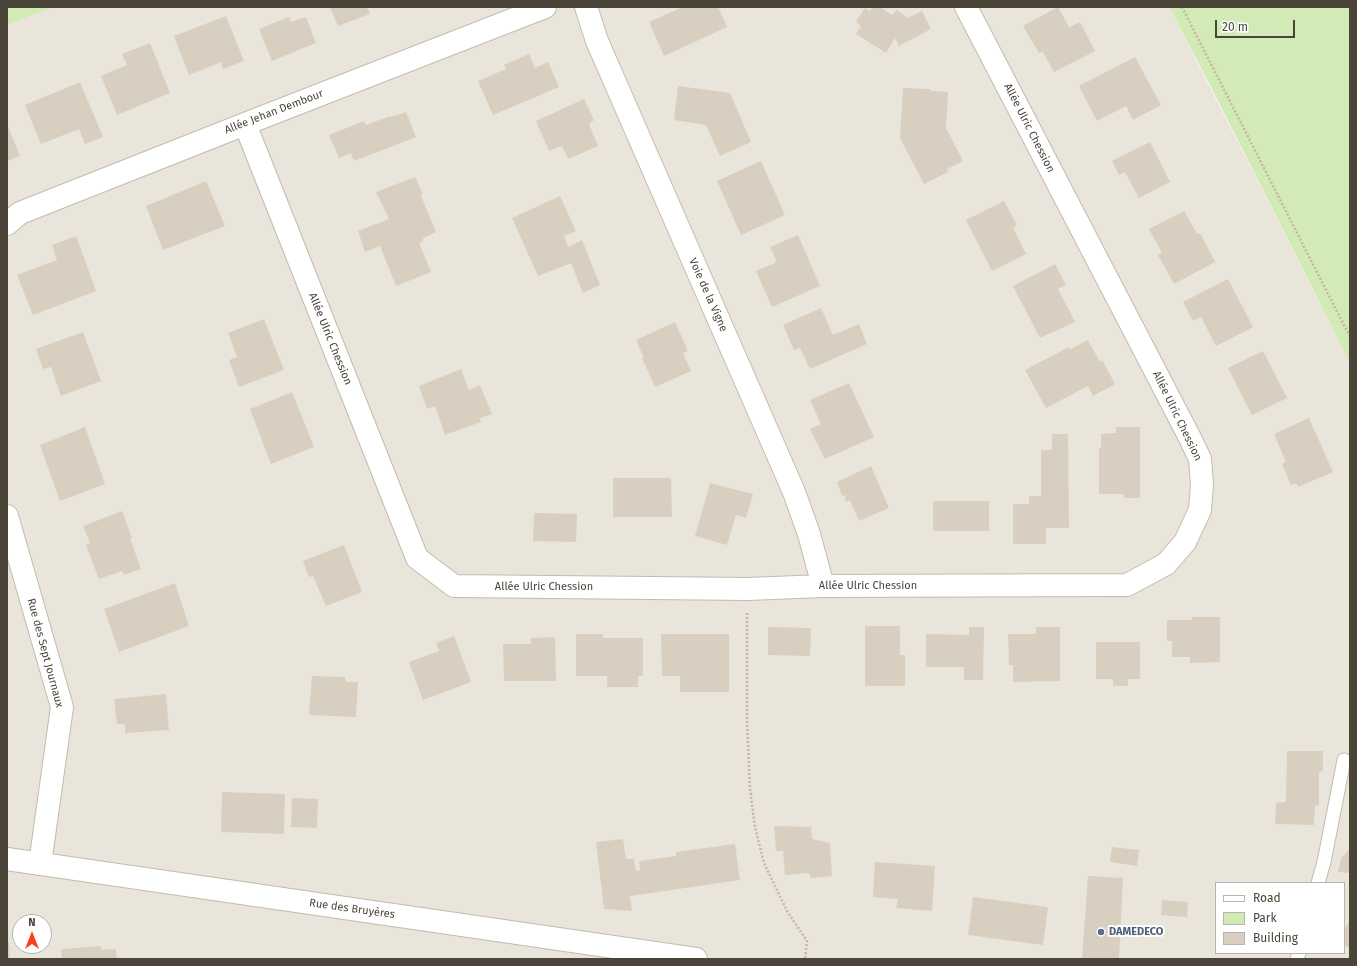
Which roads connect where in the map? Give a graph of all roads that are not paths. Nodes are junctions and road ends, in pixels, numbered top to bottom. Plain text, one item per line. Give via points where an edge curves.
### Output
1 (545, 7) edge
2 (586, 7) edge
3 (966, 7) edge
4 (245, 124) junction
5 (7, 224) edge
6 (7, 516) edge
7 (823, 586) junction
8 (1344, 760) dead end
9 (7, 859) edge
10 (40, 864) junction
11 (1318, 882) edge
12 (696, 959) edge

1 - 4 street, Allée Jehan Dembour
2 - 7 street, Voie de la Vigne via 600,48 794,492
3 - 7 street, Allée Ulric Chession via 1200,459 1200,510 1185,542 1166,564 1127,584
4 - 5 street, Allée Jehan Dembour via 20,213
4 - 7 street, Allée Ulric Chession via 417,558 454,586
6 - 10 street, Rue des Sept Journaux via 62,707
8 - 11 lane
9 - 10 street, Rue des Bruyères
10 - 12 street, Rue des Bruyères

